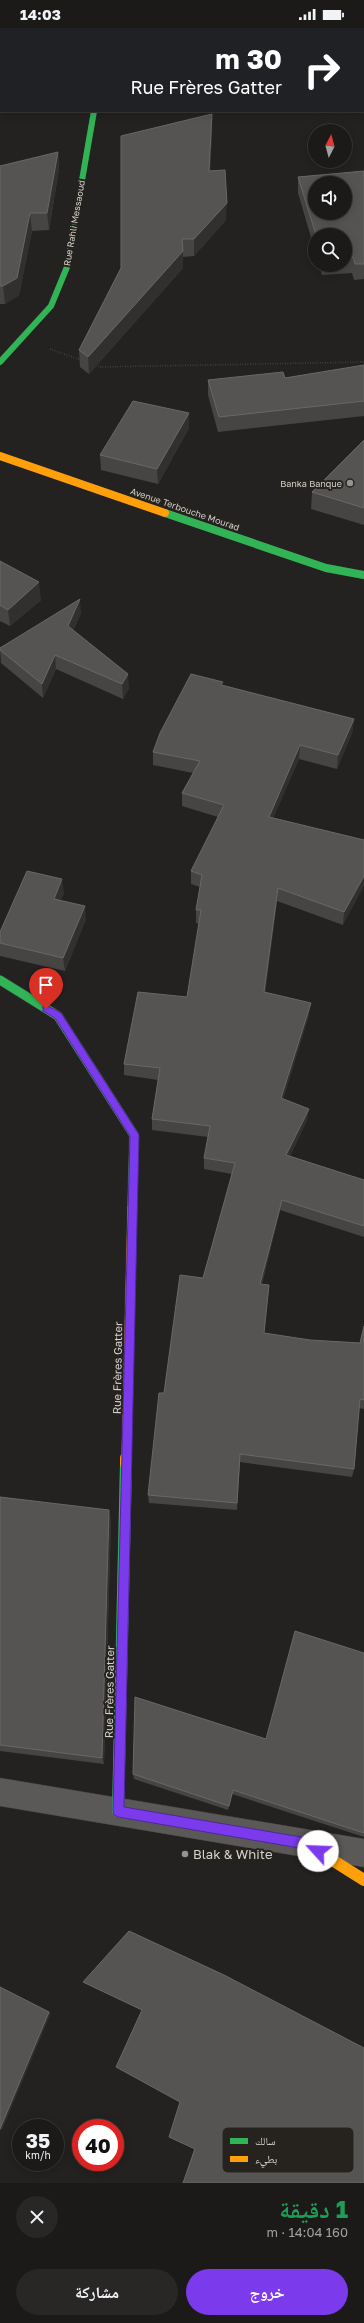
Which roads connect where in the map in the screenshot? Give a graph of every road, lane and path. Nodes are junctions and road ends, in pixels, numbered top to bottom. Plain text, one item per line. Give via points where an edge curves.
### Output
1 (94, 112) edge
2 (22, 338) junction
3 (0, 362) edge
4 (364, 362) edge
5 (0, 456) edge
6 (364, 575) edge
7 (0, 980) edge
8 (0, 1792) edge
9 (118, 1811) junction
10 (307, 1844) junction
11 (364, 1853) edge
12 (364, 1880) edge

1 - 2 street, Rue Rahli Messaoud via 67,267 51,306
2 - 3 street, Rue Rahli Messaoud
2 - 4 path via 100,367
5 - 6 street, Avenue Terbouche Mourad via 326,568
7 - 9 street, Rue Frères Gatter via 58,1016 134,1135
8 - 9 street
9 - 10 street
10 - 11 street
10 - 12 street

